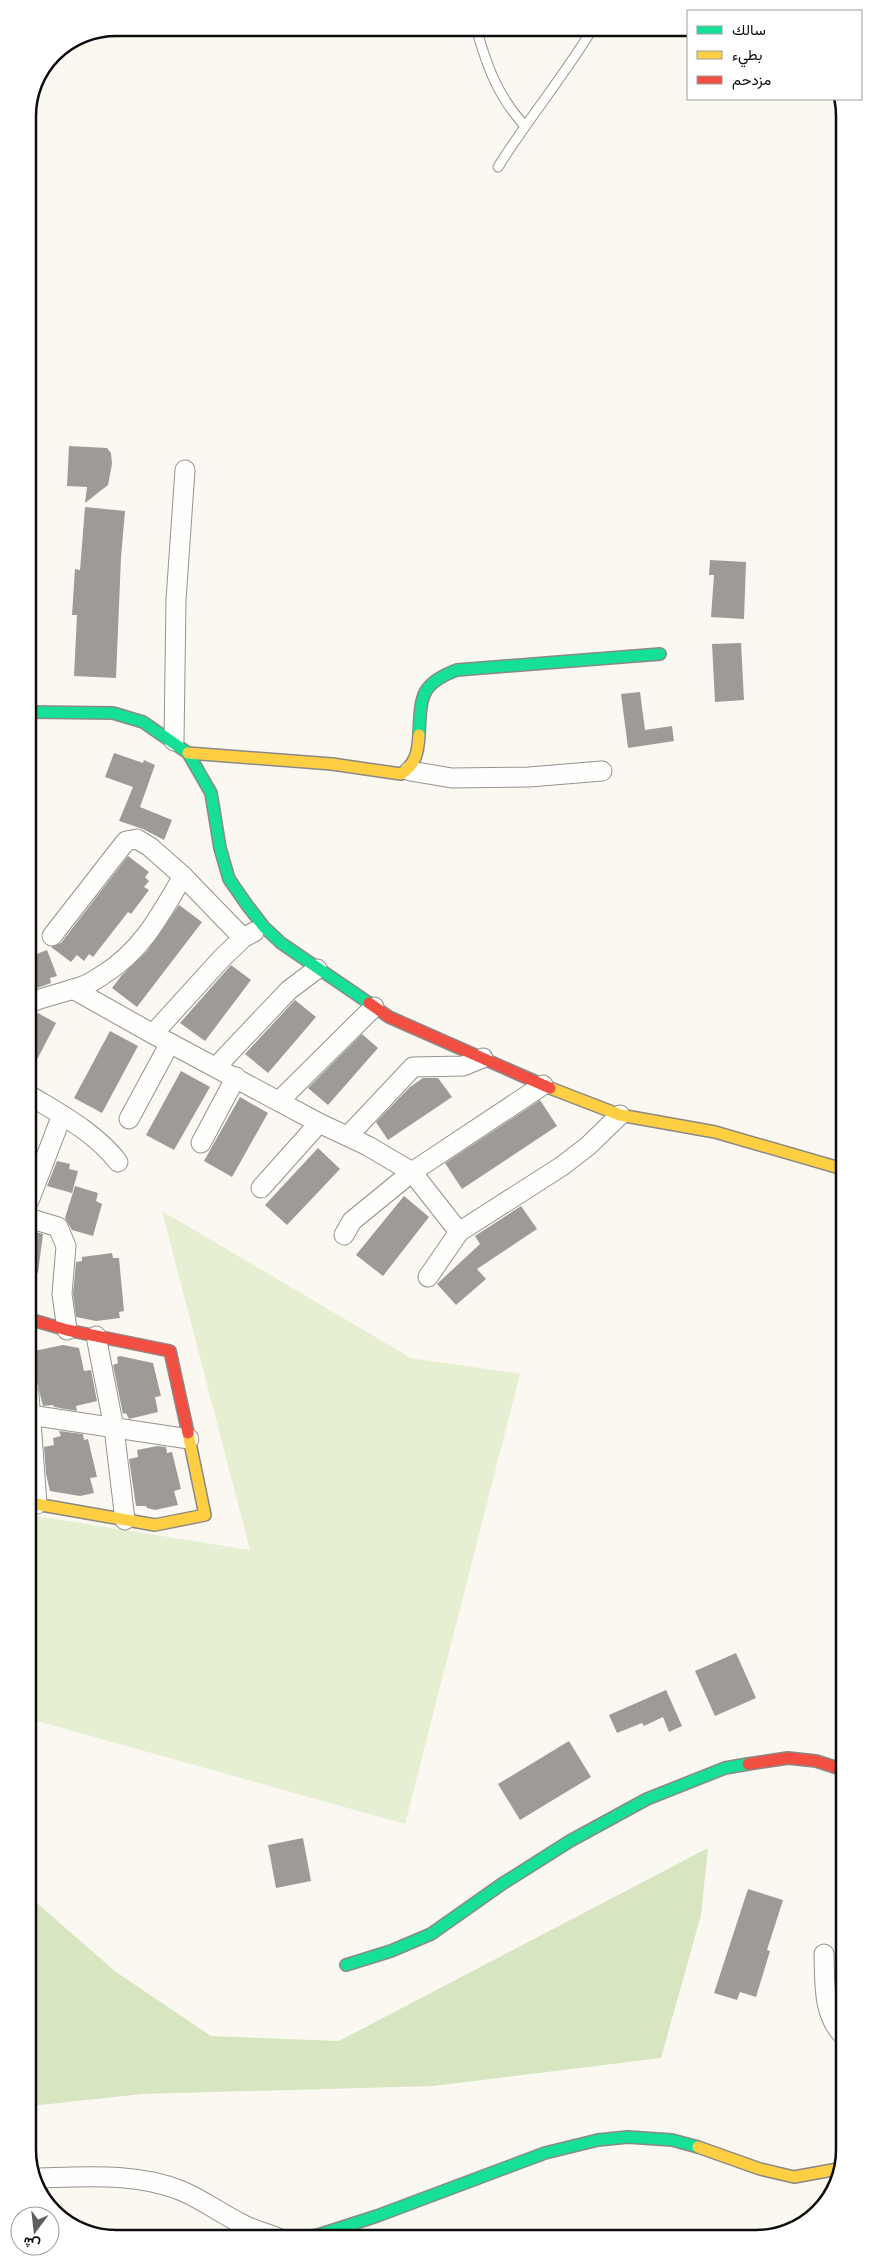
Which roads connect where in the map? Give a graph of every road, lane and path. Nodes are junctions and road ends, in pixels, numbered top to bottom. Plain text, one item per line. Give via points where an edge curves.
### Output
1 (479, 36) edge
2 (588, 36) edge
3 (524, 125) junction
4 (498, 167) dead end
5 (185, 470) dead end
6 (660, 654) dead end
7 (36, 712) edge
8 (181, 747) junction
9 (410, 771) junction
10 (602, 771) dead end
11 (183, 876) junction
12 (264, 927) junction
13 (52, 936) dead end
14 (243, 938) junction
15 (317, 969) junction
16 (73, 988) junction
17 (36, 1000) edge
18 (374, 1007) junction
19 (161, 1039) junction
20 (483, 1058) junction
21 (216, 1067) junction
22 (236, 1077) junction
23 (543, 1085) junction
24 (36, 1098) edge
25 (280, 1100) junction
26 (62, 1115) junction
27 (620, 1115) junction
28 (129, 1120) dead end
29 (319, 1123) junction
30 (348, 1136) junction
31 (201, 1143) dead end
32 (118, 1162) dead end
33 (836, 1167) edge
34 (412, 1172) junction
35 (36, 1183) edge
36 (262, 1188) dead end
37 (36, 1220) edge
38 (459, 1232) junction
39 (344, 1235) dead end
40 (428, 1277) dead end
41 (36, 1321) edge
42 (67, 1330) junction
43 (96, 1336) junction
44 (36, 1417) edge
45 (114, 1428) junction
46 (189, 1439) junction
47 (36, 1505) edge
48 (125, 1520) junction
49 (836, 1767) edge
50 (824, 1954) dead end
51 (346, 1964) dead end
52 (836, 2025) edge
53 (833, 2171) edge
54 (41, 2178) edge
55 (257, 2230) edge
56 (331, 2230) edge

1 - 3 lane via 497,88
2 - 3 lane via 554,88
3 - 4 lane
5 - 8 street via 176,600
6 - 9 street via 457,670 444,675 424,692 417,748
7 - 8 street via 113,713 143,722
8 - 9 street via 393,774
8 - 12 street via 211,793 229,879
9 - 10 street via 452,778 490,778
11 - 13 street via 137,839 126,841
11 - 14 street
11 - 16 street via 154,925 131,955 93,981
12 - 14 street
12 - 15 street
14 - 19 street
15 - 18 street
15 - 21 street via 289,990
16 - 17 street
16 - 19 street
18 - 20 street via 389,1017
18 - 25 street
19 - 21 street
19 - 28 street
20 - 23 street
20 - 30 street via 463,1066 414,1067
21 - 22 street
22 - 25 street
22 - 31 street
23 - 27 street
23 - 34 street
24 - 26 street
25 - 29 street
26 - 32 street via 108,1149
26 - 35 street
27 - 33 street via 715,1132
27 - 38 street via 562,1166
29 - 30 street
29 - 36 street
30 - 34 street
34 - 38 street
34 - 39 street via 352,1221
37 - 42 street via 58,1227 66,1246 62,1294
38 - 40 street
41 - 42 street
42 - 43 street
43 - 45 street
43 - 46 street via 170,1351
44 - 45 street
45 - 46 street
45 - 48 street
46 - 48 street via 205,1515 156,1525
47 - 48 street
49 - 51 street via 788,1758 725,1768 647,1800 570,1841 431,1934
50 - 52 street via 828,2006
53 - 56 street via 794,2177 760,2169 694,2144 628,2138 598,2140 545,2153
54 - 55 street via 130,2179 164,2185

